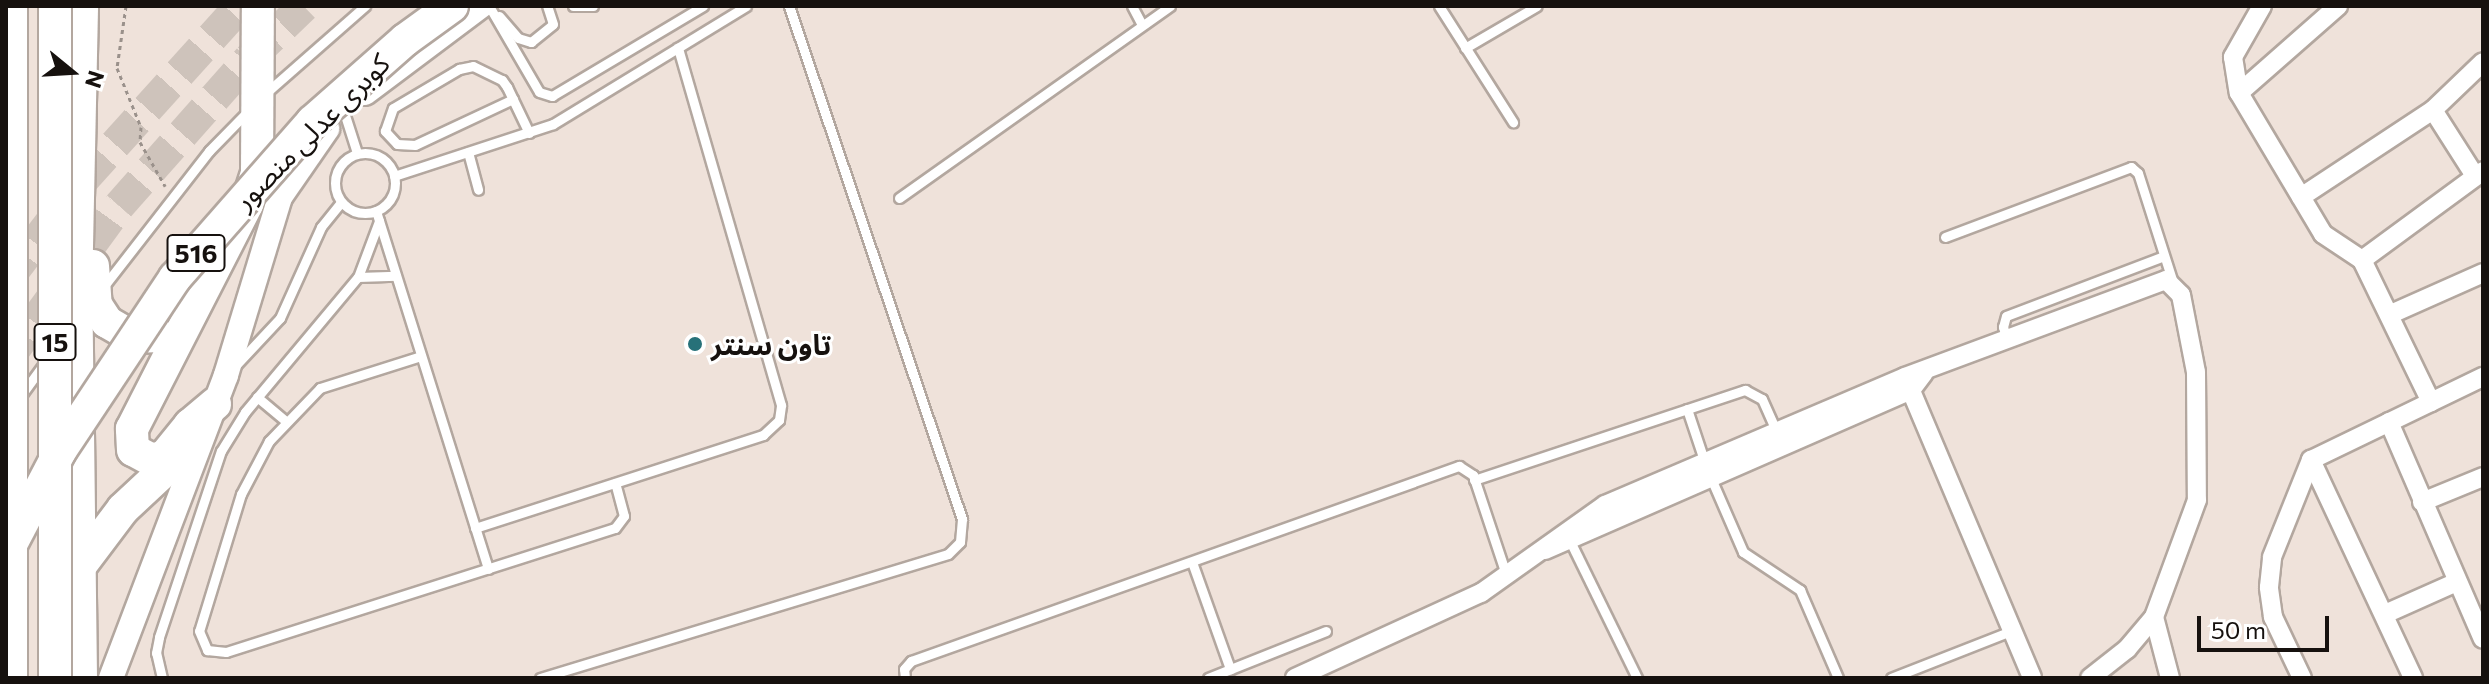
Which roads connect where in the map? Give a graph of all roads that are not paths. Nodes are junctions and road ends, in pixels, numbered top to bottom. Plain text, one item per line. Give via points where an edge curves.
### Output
1 (11, 6) edge
2 (55, 6) edge
3 (82, 6) edge
4 (258, 6) edge
5 (365, 6) edge
6 (452, 6) edge
7 (547, 6) edge
8 (573, 6) edge
9 (593, 6) edge
10 (703, 6) edge
11 (746, 6) edge
12 (789, 6) edge
13 (1132, 6) edge
14 (1170, 6) edge
15 (1439, 6) edge
16 (1537, 6) edge
17 (2262, 6) edge
18 (2338, 6) edge
19 (487, 7) edge
20 (1142, 25) junction
21 (678, 48) junction
22 (1465, 48) junction
23 (2483, 62) edge
24 (2239, 93) junction
25 (513, 99) junction
26 (343, 109) junction
27 (2433, 110) junction
28 (1513, 122) dead end
29 (529, 133) junction
30 (468, 152) junction
31 (357, 153) junction
32 (2479, 173) edge
33 (394, 176) junction
34 (478, 190) dead end
35 (2301, 197) junction
36 (899, 198) dead end
37 (341, 202) junction
38 (79, 215) junction
39 (378, 216) junction
40 (1945, 237) dead end
41 (2164, 256) junction
42 (2362, 260) junction
43 (2483, 273) edge
44 (396, 276) junction
45 (358, 277) junction
46 (2173, 283) junction
47 (2391, 314) junction
48 (181, 326) junction
49 (2007, 340) junction
50 (421, 356) junction
51 (2483, 377) edge
52 (1908, 384) junction
53 (221, 390) junction
54 (257, 397) junction
55 (2431, 402) junction
56 (1687, 409) junction
57 (6, 417) edge
58 (286, 421) junction
59 (2389, 422) junction
60 (1777, 432) junction
61 (202, 438) junction
62 (2311, 460) junction
63 (1708, 470) junction
64 (2483, 477) edge
65 (1474, 480) junction
66 (615, 483) junction
67 (2422, 502) junction
68 (475, 528) junction
69 (1570, 541) junction
70 (1542, 550) junction
71 (6, 554) edge
72 (1192, 562) junction
73 (80, 566) junction
74 (488, 569) junction
75 (1507, 577) junction
76 (2457, 582) junction
77 (2385, 614) junction
78 (2154, 617) junction
79 (1326, 631) dead end
80 (2011, 631) junction
81 (2483, 639) edge
82 (1230, 669) junction
83 (1316, 674) edge
84 (11, 678) edge
85 (55, 678) edge
86 (81, 678) edge
87 (111, 678) edge
88 (162, 678) edge
89 (540, 678) edge
90 (905, 678) edge
91 (1208, 678) edge
92 (1295, 678) edge
93 (1637, 678) edge
94 (1838, 678) edge
95 (1891, 678) edge
96 (2032, 678) edge
97 (2090, 678) edge
98 (2170, 678) edge
99 (2302, 678) edge
100 (2413, 678) edge

1 - 84 highway, 15, bridge
2 - 85 highway, 15, bridge
3 - 38 highway
4 - 48 highway via 257,174 240,220
5 - 57 lane via 287,71 209,151
6 - 71 highway, كوبرى عدلى منصور / 516, bridge via 312,122 175,278 67,438
7 - 19 lane via 553,16 551,27 528,42
8 - 9 lane
10 - 19 lane via 552,96 539,92
11 - 21 lane
12 - 89 lane via 963,534 948,554
13 - 20 lane
14 - 20 lane
15 - 22 lane
16 - 22 lane
17 - 24 street via 2233,57
18 - 24 street
19 - 26 main road
20 - 36 lane
21 - 29 lane via 560,120
21 - 66 lane via 781,413 763,435
22 - 28 lane
23 - 27 street
24 - 35 street
25 - 25 lane via 489,70 459,69 393,108 385,131 397,144 415,145
25 - 29 lane
26 - 31 lane
26 - 53 main road via 309,149 280,197
27 - 32 street
27 - 35 street
29 - 30 lane
30 - 33 lane
30 - 34 lane
31 - 33 lane via 380,157
31 - 37 lane via 342,162 334,177
32 - 42 street
33 - 39 lane via 392,197
35 - 42 street via 2323,234
37 - 39 lane
37 - 53 lane via 321,227 280,318
38 - 48 highway via 92,249 96,305 107,322 143,338
38 - 73 highway
39 - 44 lane
39 - 45 lane
40 - 41 lane via 2126,167 2138,173
41 - 46 lane
41 - 49 lane via 2006,316
42 - 47 street
43 - 47 street
44 - 45 lane
44 - 50 lane
45 - 54 lane
46 - 49 street via 2159,280
46 - 78 street via 2181,295 2196,372 2199,483 2188,534
47 - 55 street
48 - 53 highway via 132,429 133,450 144,459 165,456
49 - 52 street
50 - 58 lane via 320,388
50 - 68 lane
51 - 55 street
52 - 60 street
52 - 63 street
52 - 80 street
53 - 61 main road
54 - 58 lane
54 - 88 lane via 230,433 211,480 157,645
55 - 59 street
56 - 60 lane via 1745,390 1755,392
56 - 63 lane
56 - 65 lane
58 - 74 lane via 241,494 199,631 207,650 226,652
59 - 62 street
59 - 67 street
60 - 63 street
61 - 73 highway via 139,492
61 - 87 main road
62 - 77 street
62 - 99 street via 2272,557 2269,587 2273,617
63 - 69 street
63 - 70 street via 1605,505
63 - 94 lane via 1743,552 1800,590
64 - 67 street
65 - 72 lane via 1465,467 1454,467
65 - 75 lane
66 - 68 lane
66 - 74 lane via 624,516 615,528
67 - 76 street
68 - 74 lane
69 - 70 street
69 - 93 lane
70 - 75 street
72 - 82 lane
72 - 90 lane via 911,661
73 - 86 highway
75 - 83 street
76 - 77 street
76 - 81 street
77 - 100 street
78 - 97 street via 2133,644
78 - 98 street
79 - 82 lane
80 - 95 lane
80 - 96 street
82 - 91 lane
83 - 92 street

